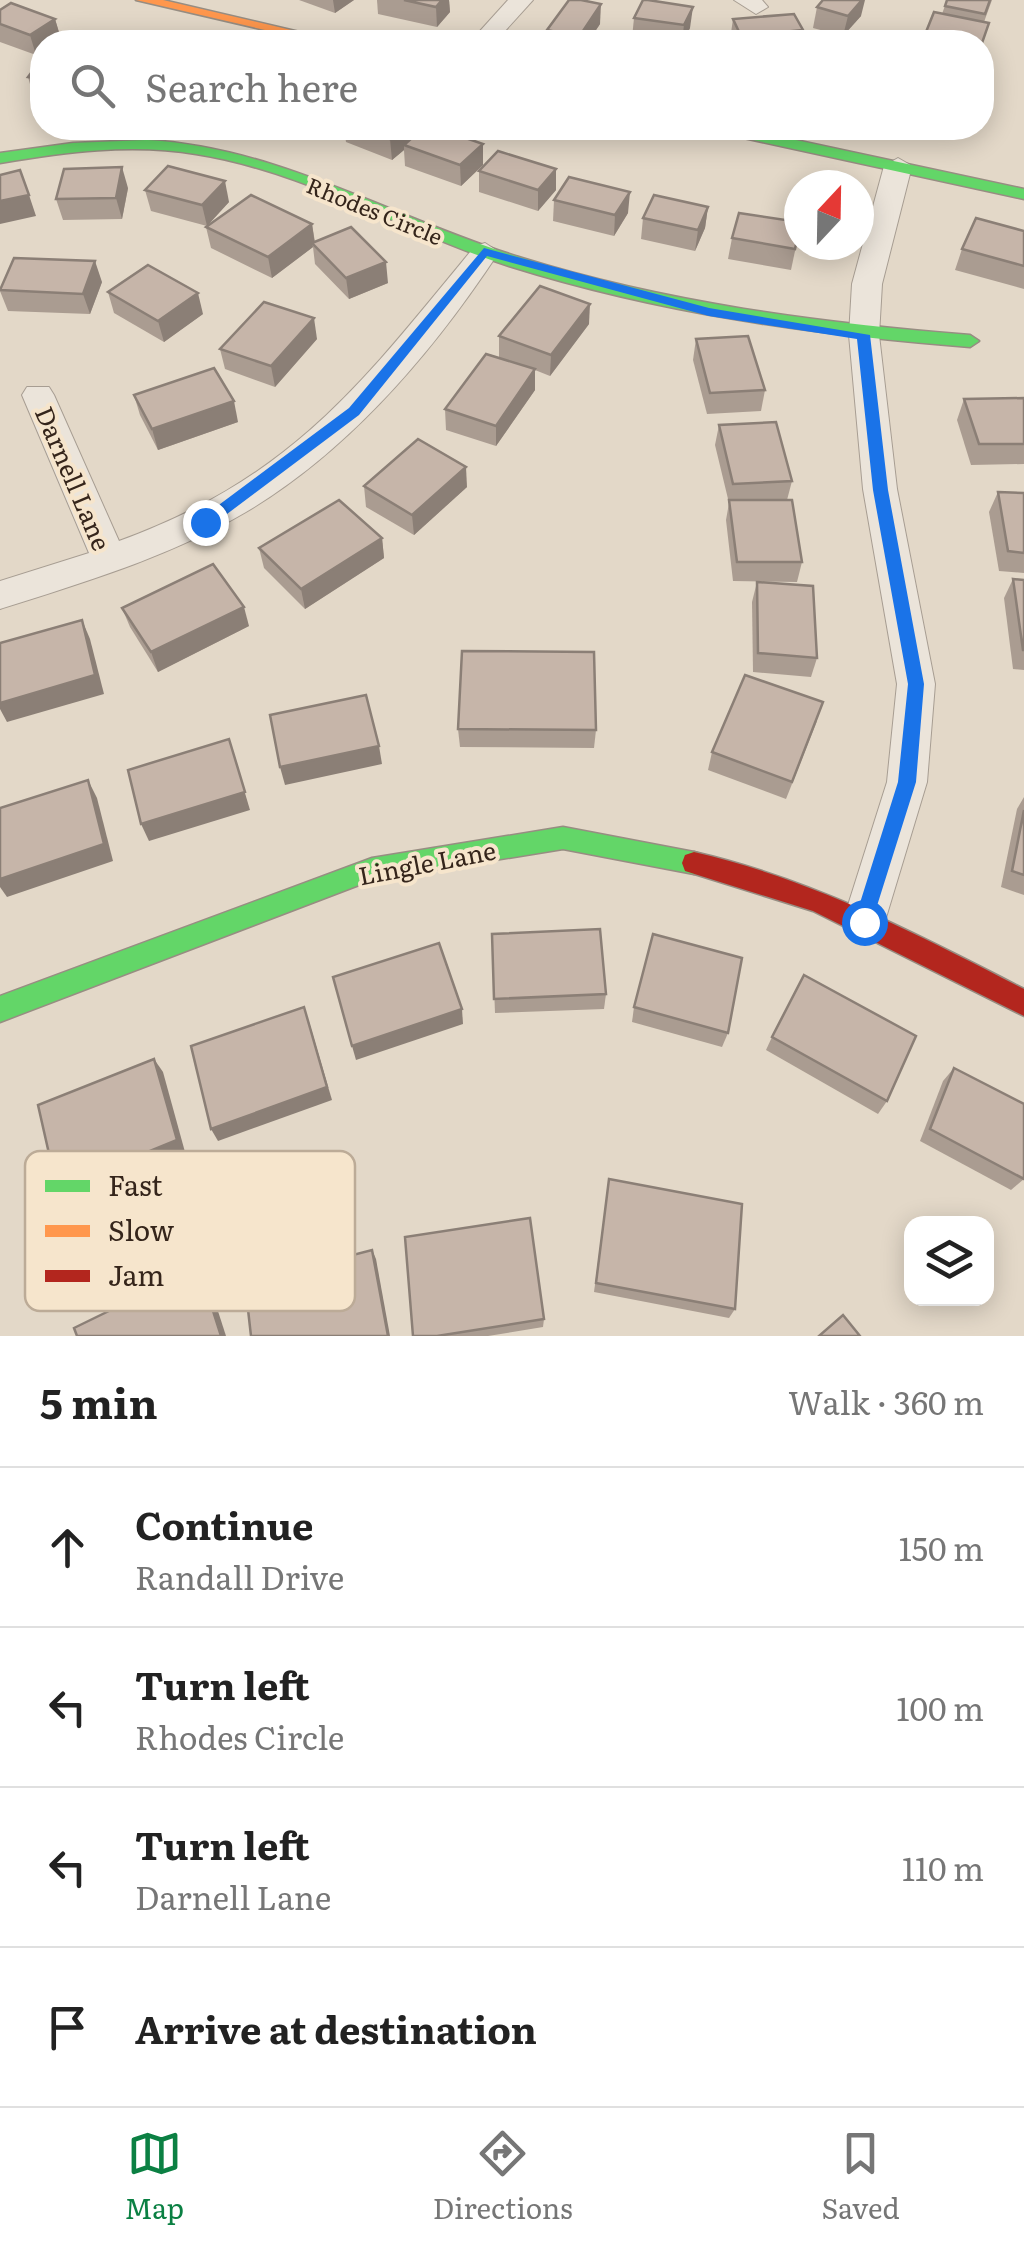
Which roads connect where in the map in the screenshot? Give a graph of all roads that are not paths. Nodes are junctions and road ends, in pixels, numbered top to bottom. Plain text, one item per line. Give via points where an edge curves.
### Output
1 (143, 0) edge
2 (521, 0) edge
3 (280, 30) edge
4 (493, 30) edge
5 (777, 140) edge
6 (0, 158) edge
7 (898, 166) junction
8 (1024, 194) edge
9 (484, 252) junction
10 (864, 335) junction
11 (970, 341) dead end
12 (38, 395) dead end
13 (110, 562) junction
14 (0, 595) edge
15 (864, 922) junction
16 (1024, 1003) edge
17 (0, 1009) edge

1 - 3 street
2 - 4 street
5 - 7 street
6 - 9 street, Rhodes Circle via 136,144 222,154
7 - 8 street
7 - 10 street via 866,284
9 - 10 street, Rhodes Circle via 709,312
9 - 13 street, Darnell Lane via 354,412 205,522
10 - 11 street, Rhodes Circle
10 - 15 street via 880,490 916,684 907,782
12 - 13 street, Darnell Lane
13 - 14 street, Darnell Lane
15 - 16 street, Lingle Lane
15 - 17 street, Lingle Lane via 738,871 562,838 372,869

